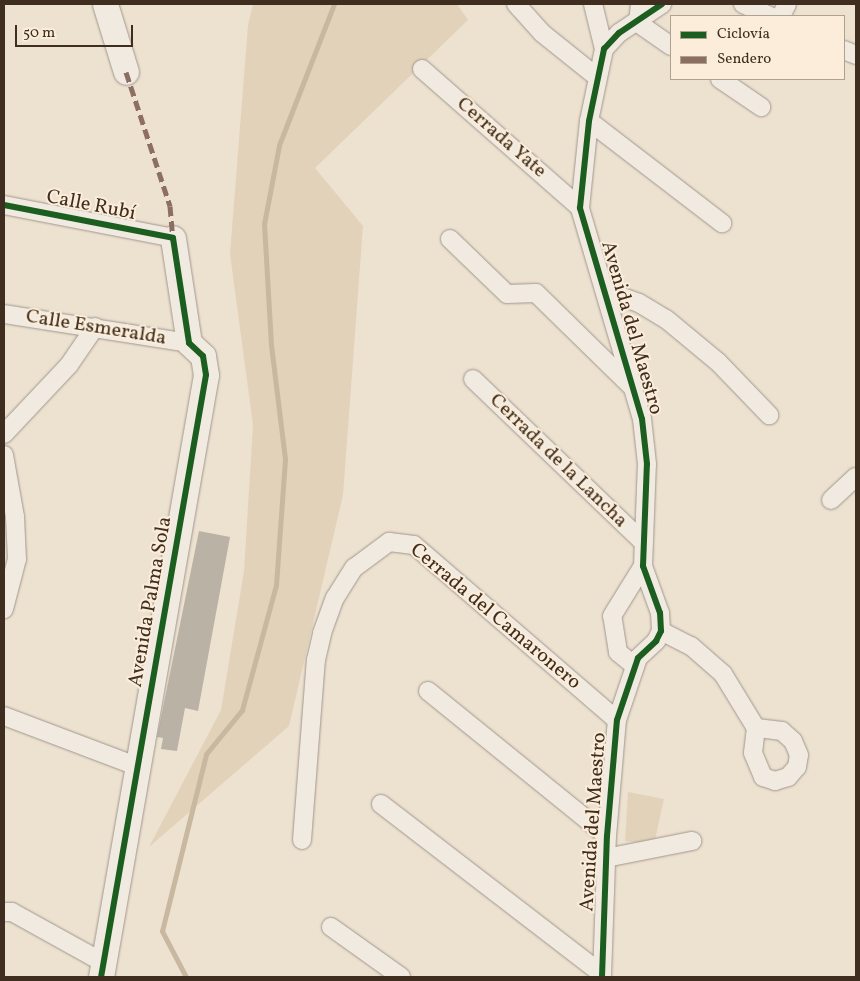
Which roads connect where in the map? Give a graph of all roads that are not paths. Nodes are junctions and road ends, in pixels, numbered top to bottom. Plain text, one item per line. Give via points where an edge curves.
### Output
1 (105, 4) edge
2 (516, 4) edge
3 (593, 4) edge
4 (640, 4) edge
5 (662, 4) edge
6 (743, 4) edge
7 (768, 15) edge
8 (638, 23) junction
9 (670, 45) edge
10 (604, 49) junction
11 (422, 69) dead end
12 (126, 72) dead end
13 (597, 77) junction
14 (721, 80) edge
15 (761, 107) dead end
16 (589, 121) junction
17 (4, 205) edge
18 (580, 208) junction
19 (722, 224) dead end
20 (173, 238) joint
21 (450, 239) dead end
22 (606, 291) junction
23 (4, 314) edge
24 (95, 327) junction
25 (189, 343) junction
26 (473, 380) dead end
27 (634, 390) junction
28 (769, 414) dead end
29 (4, 434) edge
30 (4, 455) edge
31 (856, 476) edge
32 (831, 500) dead end
33 (643, 542) junction
34 (643, 566) junction
35 (4, 609) edge
36 (660, 631) junction
37 (635, 666) junction
38 (428, 691) dead end
39 (4, 716) edge
40 (617, 720) junction
41 (756, 728) dead end
42 (139, 767) junction
43 (381, 804) dead end
44 (607, 836) junction
45 (302, 840) dead end
46 (692, 841) dead end
47 (606, 858) junction
48 (4, 912) edge
49 (331, 927) dead end
50 (103, 970) edge
51 (602, 976) edge
52 (401, 977) edge

1 - 12 street
2 - 13 street via 542,33
3 - 10 street
4 - 8 street
5 - 8 street
6 - 7 street
8 - 9 street
8 - 10 street via 619,34
10 - 13 street, Avenida del Maestro
11 - 18 street, Cerrada Yate
13 - 16 street, Avenida del Maestro
14 - 15 street
16 - 18 street, Avenida del Maestro
16 - 19 street
17 - 20 street, Calle Rubí
18 - 22 street, Avenida del Maestro
20 - 25 street, Avenida Palma Sola
21 - 27 street via 507,294 536,293
22 - 27 street, Avenida del Maestro
22 - 28 street via 640,302 666,319 718,362
23 - 24 street, Calle Esmeralda
24 - 25 street, Calle Esmeralda
24 - 29 street via 69,365
25 - 42 street, Avenida Palma Sola via 203,356 206,375
26 - 33 street, Cerrada de la Lancha
27 - 33 street, Avenida del Maestro via 647,464
30 - 35 street via 15,517 17,558
31 - 32 street
33 - 34 street, Avenida del Maestro
34 - 36 street, Avenida del Maestro via 660,613
34 - 37 street via 612,616 618,652
36 - 37 street, Avenida del Maestro
36 - 41 street via 706,657 723,674
37 - 40 street, Avenida del Maestro
38 - 44 street
39 - 42 street
40 - 44 street, Avenida del Maestro
40 - 45 street, Cerrada del Camaronero via 414,545 389,542 354,568 335,598 322,633 316,660
42 - 50 street, Avenida Palma Sola
43 - 51 street
44 - 47 street, Avenida del Maestro
46 - 47 street
47 - 51 street, Avenida del Maestro
48 - 50 street via 12,912
49 - 52 street

